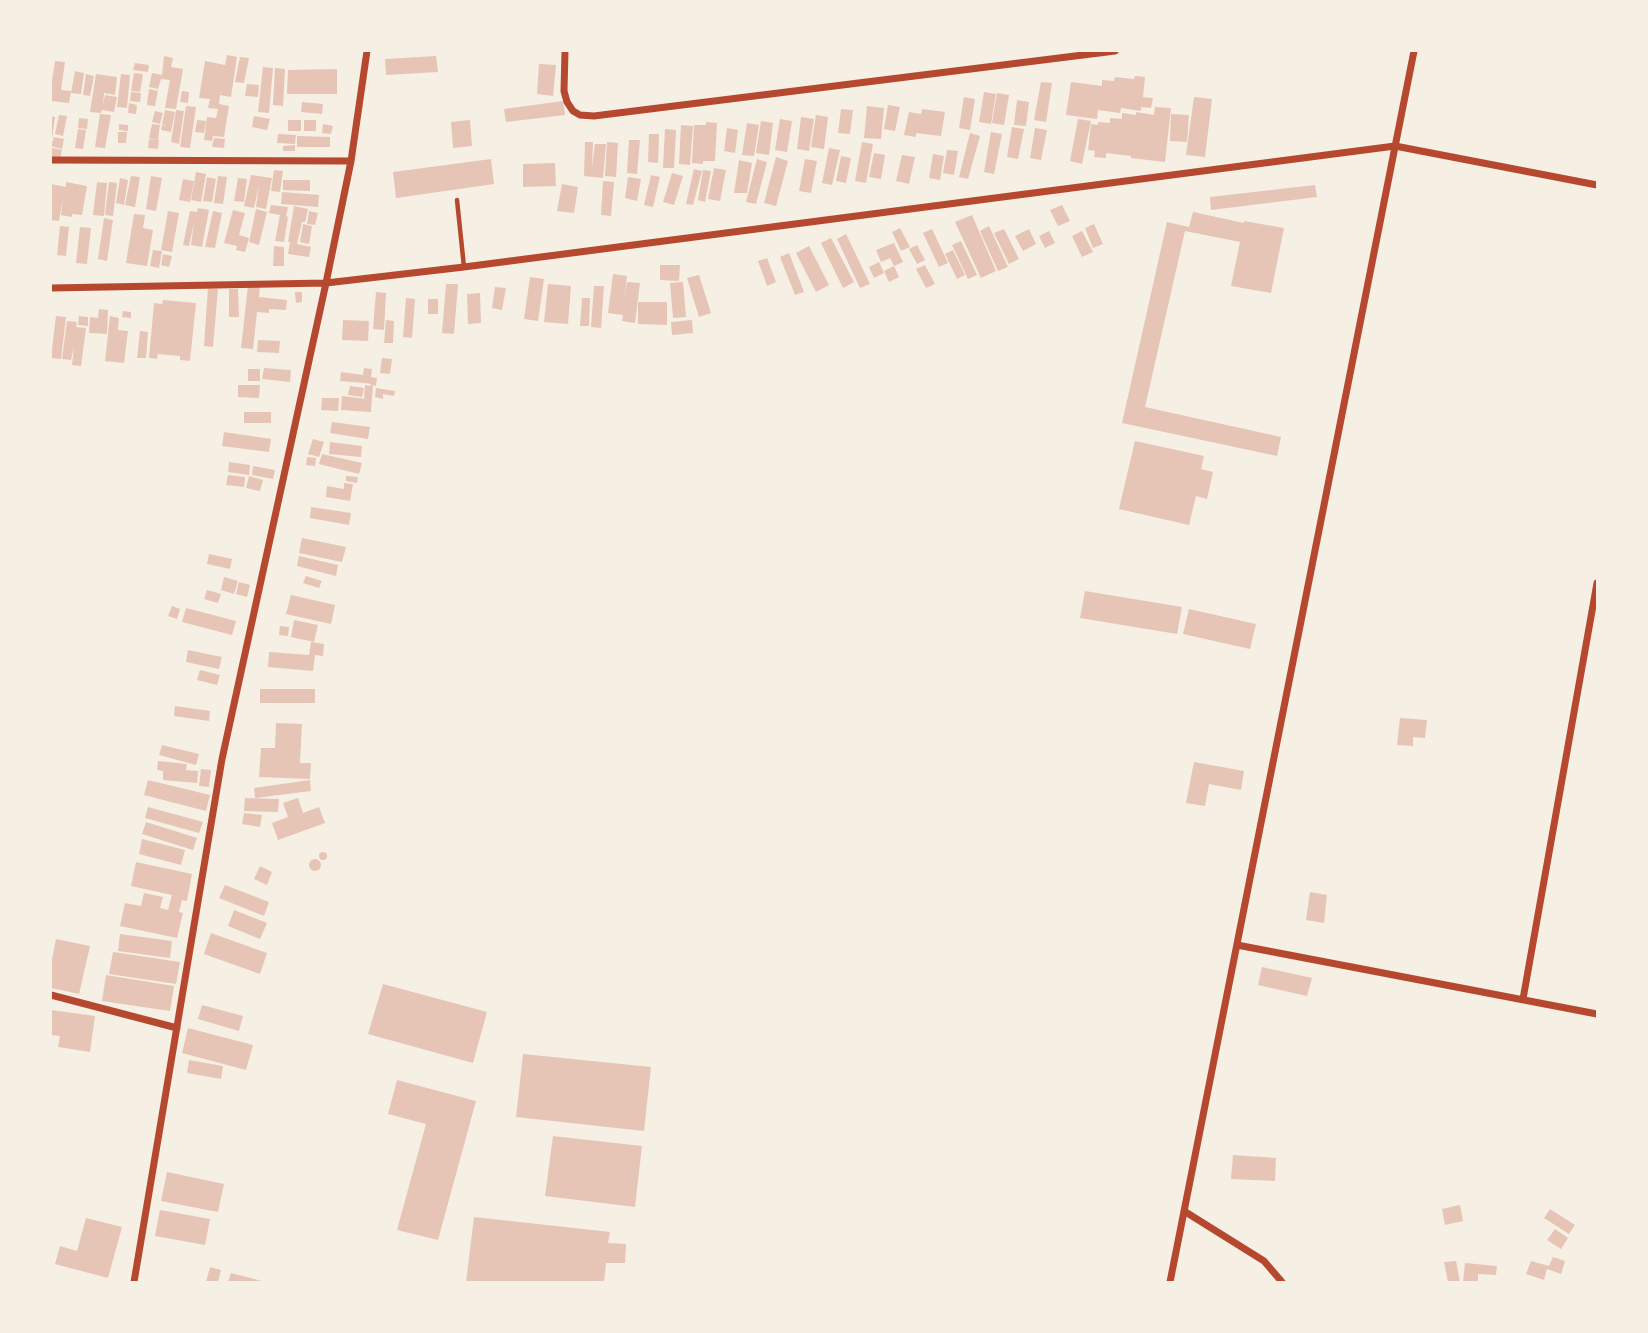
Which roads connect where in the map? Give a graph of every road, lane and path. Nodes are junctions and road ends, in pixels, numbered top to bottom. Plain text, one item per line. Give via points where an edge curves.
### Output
1 (367, 51) edge
2 (565, 51) edge
3 (1115, 51) edge
4 (1414, 51) edge
5 (1395, 146) junction
6 (51, 160) edge
7 (351, 161) junction
8 (1597, 185) edge
9 (457, 200) dead end
10 (464, 267) junction
11 (326, 282) junction
12 (51, 288) edge
13 (1597, 583) edge
14 (1596, 597) edge
15 (1237, 946) junction
16 (51, 995) edge
17 (1523, 999) junction
18 (1597, 1014) edge
19 (177, 1028) junction
20 (1184, 1211) junction
21 (134, 1282) edge
22 (1170, 1282) edge
23 (1282, 1282) edge

1 - 7 street
2 - 3 street via 567,102 580,115 594,116
4 - 5 street
5 - 8 street
5 - 10 street
5 - 15 street
6 - 7 street
7 - 11 street
9 - 10 lane
10 - 11 street
11 - 12 street
11 - 19 street via 222,759
13 - 14 street
14 - 17 street
15 - 17 street
15 - 20 street
16 - 19 street
17 - 18 street
19 - 21 street
20 - 22 street
20 - 23 street via 1264,1261

